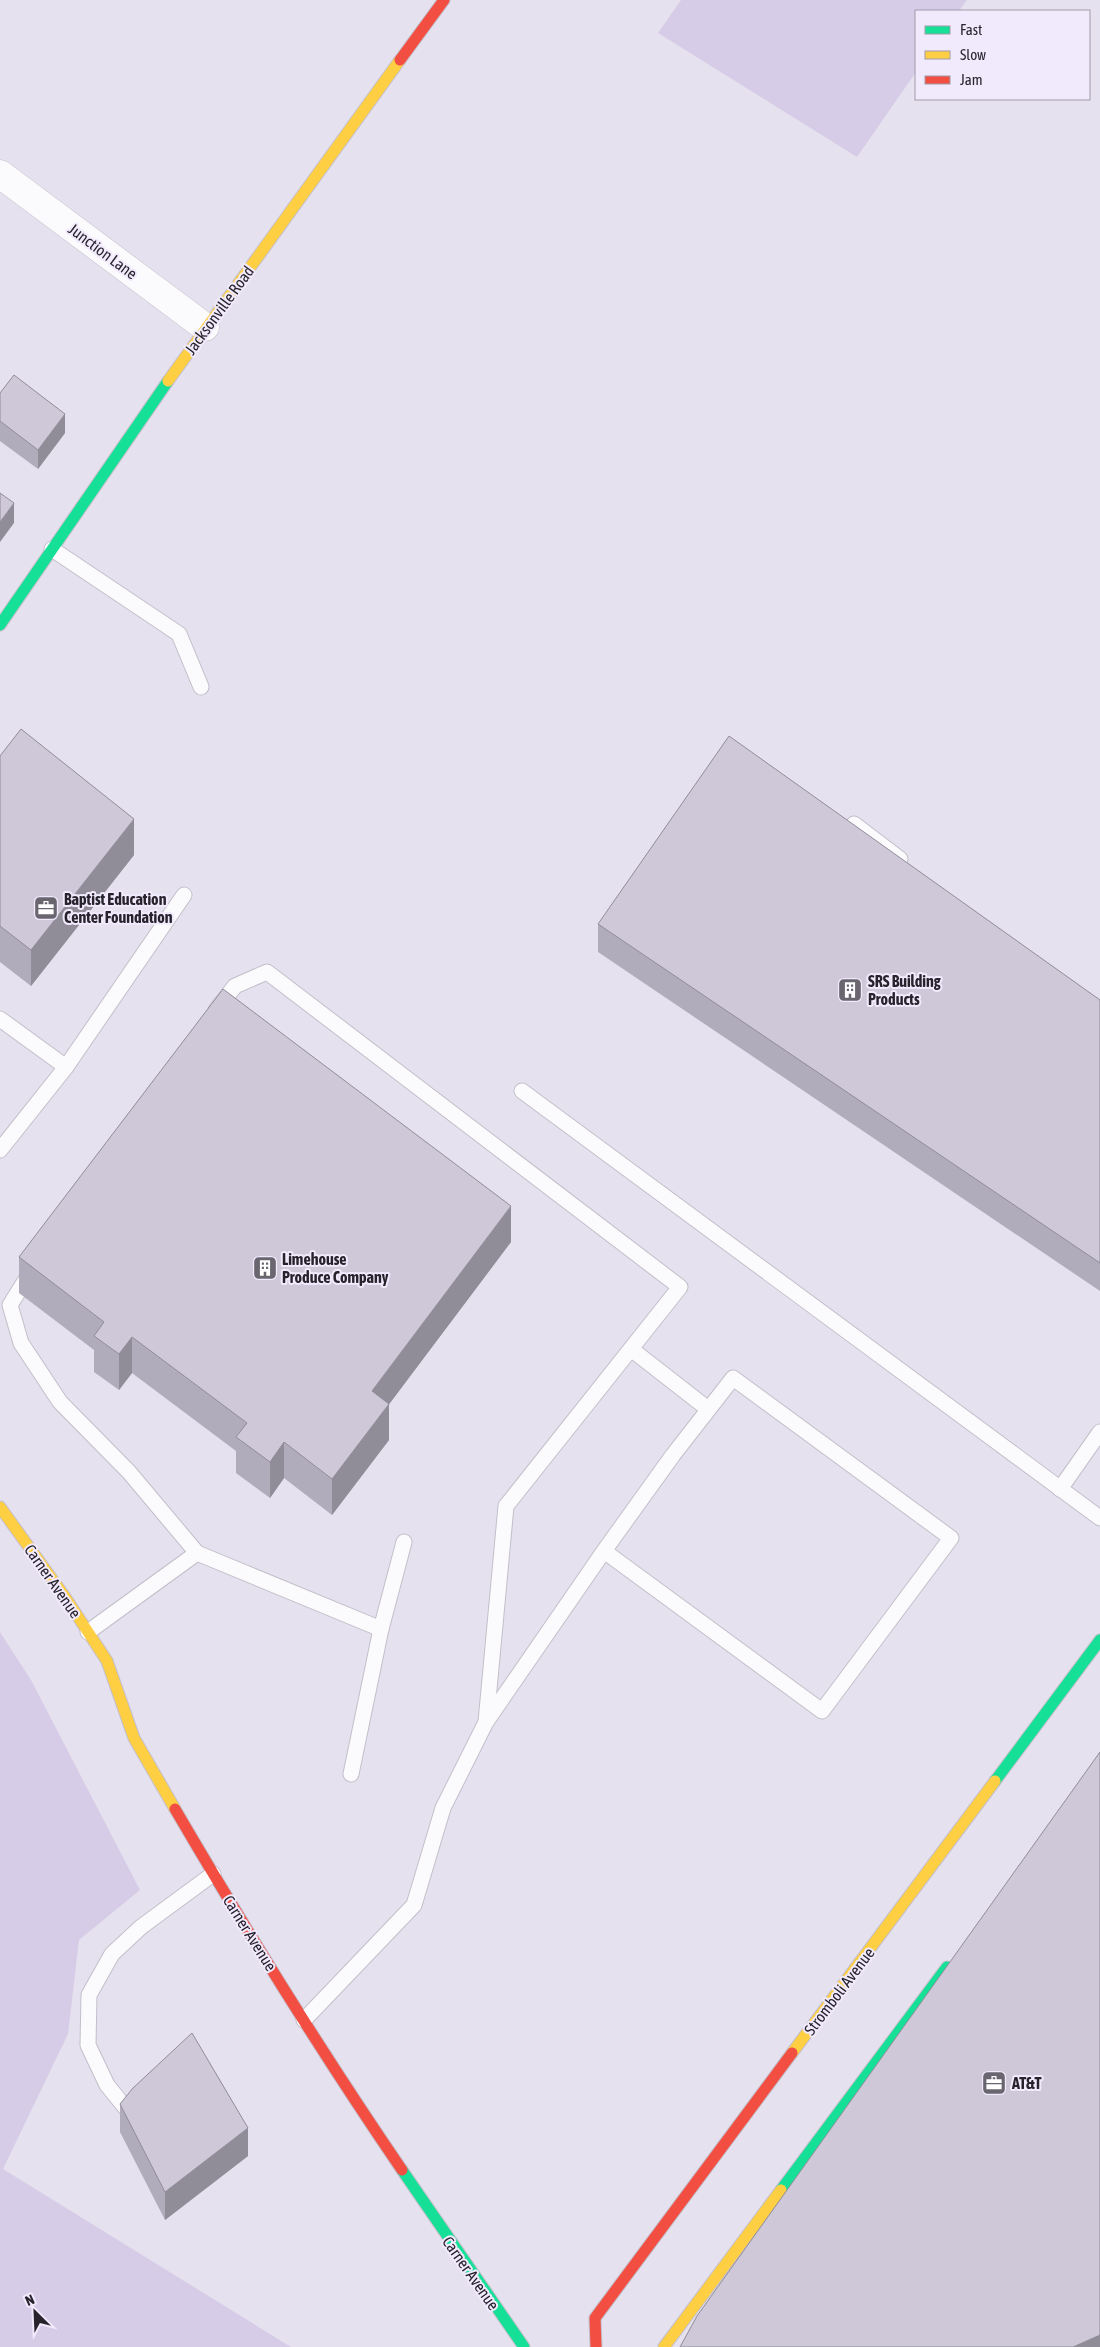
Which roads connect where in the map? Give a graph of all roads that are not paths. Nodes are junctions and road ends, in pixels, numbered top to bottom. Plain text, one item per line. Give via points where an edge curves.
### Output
1 (444, 0) edge
2 (0, 174) edge
3 (205, 327) junction
4 (52, 549) junction
5 (0, 625) edge
6 (201, 687) dead end
7 (854, 824) edge
8 (909, 866) edge
9 (184, 895) dead end
10 (0, 1019) edge
11 (206, 1023) edge
12 (66, 1067) junction
13 (522, 1091) dead end
14 (0, 1150) edge
15 (40, 1257) edge
16 (631, 1349) junction
17 (708, 1409) junction
18 (1100, 1432) edge
19 (1060, 1489) junction
20 (0, 1507) edge
21 (1100, 1518) edge
22 (404, 1542) dead end
23 (604, 1551) junction
24 (197, 1552) junction
25 (382, 1629) junction
26 (88, 1632) junction
27 (1100, 1640) edge
28 (486, 1722) junction
29 (350, 1774) dead end
30 (213, 1874) junction
31 (953, 1959) edge
32 (304, 2020) junction
33 (133, 2116) edge
34 (524, 2347) edge
35 (596, 2347) edge
36 (664, 2347) edge

1 - 3 street, Jacksonville Road
2 - 3 street, Junction Lane
3 - 4 street, Jacksonville Road
4 - 5 street, Jacksonville Road
4 - 6 lane via 179,634
7 - 8 lane
9 - 12 lane
10 - 12 lane
11 - 16 lane via 235,986 267,972 680,1287
12 - 14 lane
13 - 19 lane
15 - 24 lane via 10,1306 21,1343 60,1402 129,1472
16 - 17 lane
16 - 28 lane via 506,1506
17 - 23 lane
17 - 23 lane via 733,1378 951,1538 822,1712
18 - 19 lane
19 - 21 lane
20 - 26 street, Carner Avenue
22 - 25 lane
23 - 28 lane
24 - 25 lane
24 - 26 lane
25 - 29 lane
26 - 30 street, Carner Avenue via 107,1661 134,1738
27 - 35 street, Stromboli Avenue via 595,2318
28 - 32 lane via 443,1808 414,1905
30 - 32 street, Carner Avenue
30 - 33 lane via 141,1927 112,1954 90,1995 88,2045 107,2085
31 - 36 street
32 - 34 street, Carner Avenue via 368,2121

